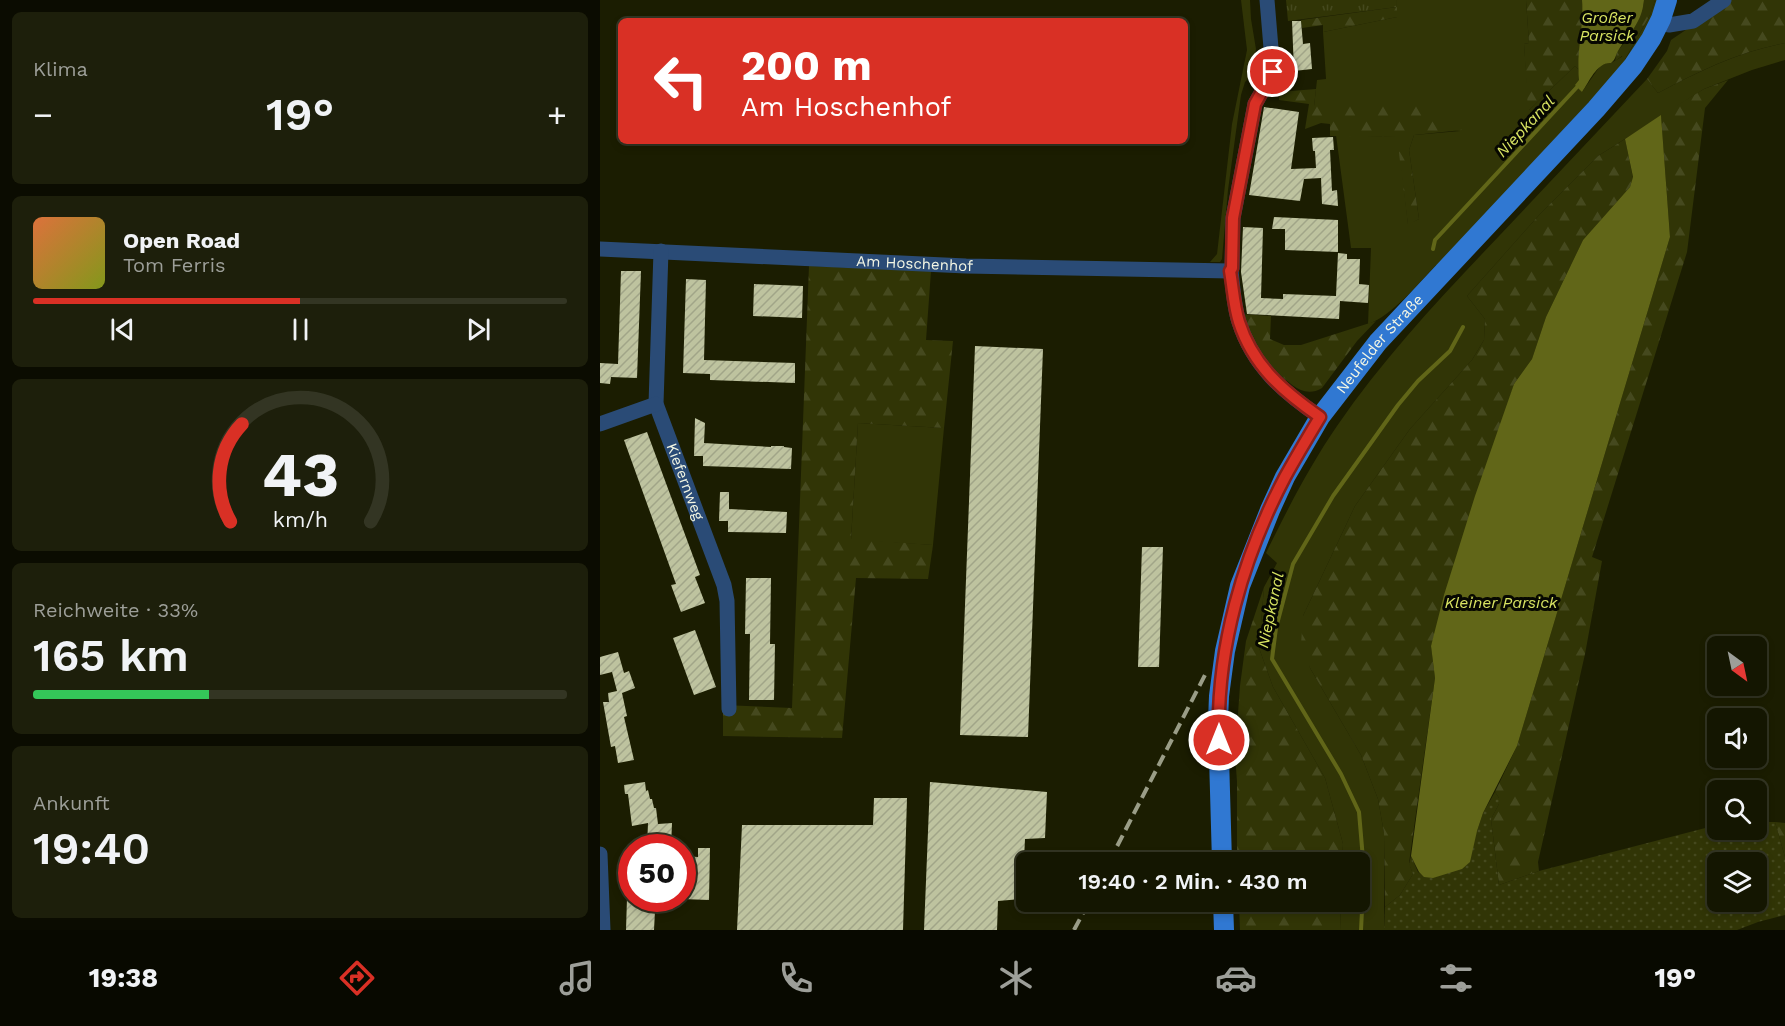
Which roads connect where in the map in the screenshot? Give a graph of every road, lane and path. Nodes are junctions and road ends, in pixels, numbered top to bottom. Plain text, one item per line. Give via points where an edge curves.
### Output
1 (1267, 0) edge
2 (1667, 0) edge
3 (1724, 0) edge
4 (1661, 19) junction
5 (600, 249) edge
6 (661, 251) junction
7 (1230, 271) junction
8 (656, 404) junction
9 (1320, 417) junction
10 (600, 424) edge
11 (729, 709) dead end
12 (1222, 852) edge
13 (600, 854) edge
14 (1223, 912) edge
15 (603, 930) edge
16 (1224, 930) edge

1 - 7 street via 1273,72 1255,104 1233,218
2 - 4 main road, Neufelder Straße
3 - 4 street via 1693,21 1669,25
4 - 9 main road, Neufelder Straße via 1616,87 1378,342
5 - 6 street, Am Hoschenhof
6 - 7 street, Am Hoschenhof via 966,266
6 - 8 street, Kiefernweg
7 - 9 street via 1238,322 1255,358 1290,397
8 - 10 street
8 - 11 street, Kiefernweg via 728,601
9 - 12 main road, Neufelder Straße via 1270,510 1240,586 1228,632 1218,721
13 - 15 street
14 - 16 main road

